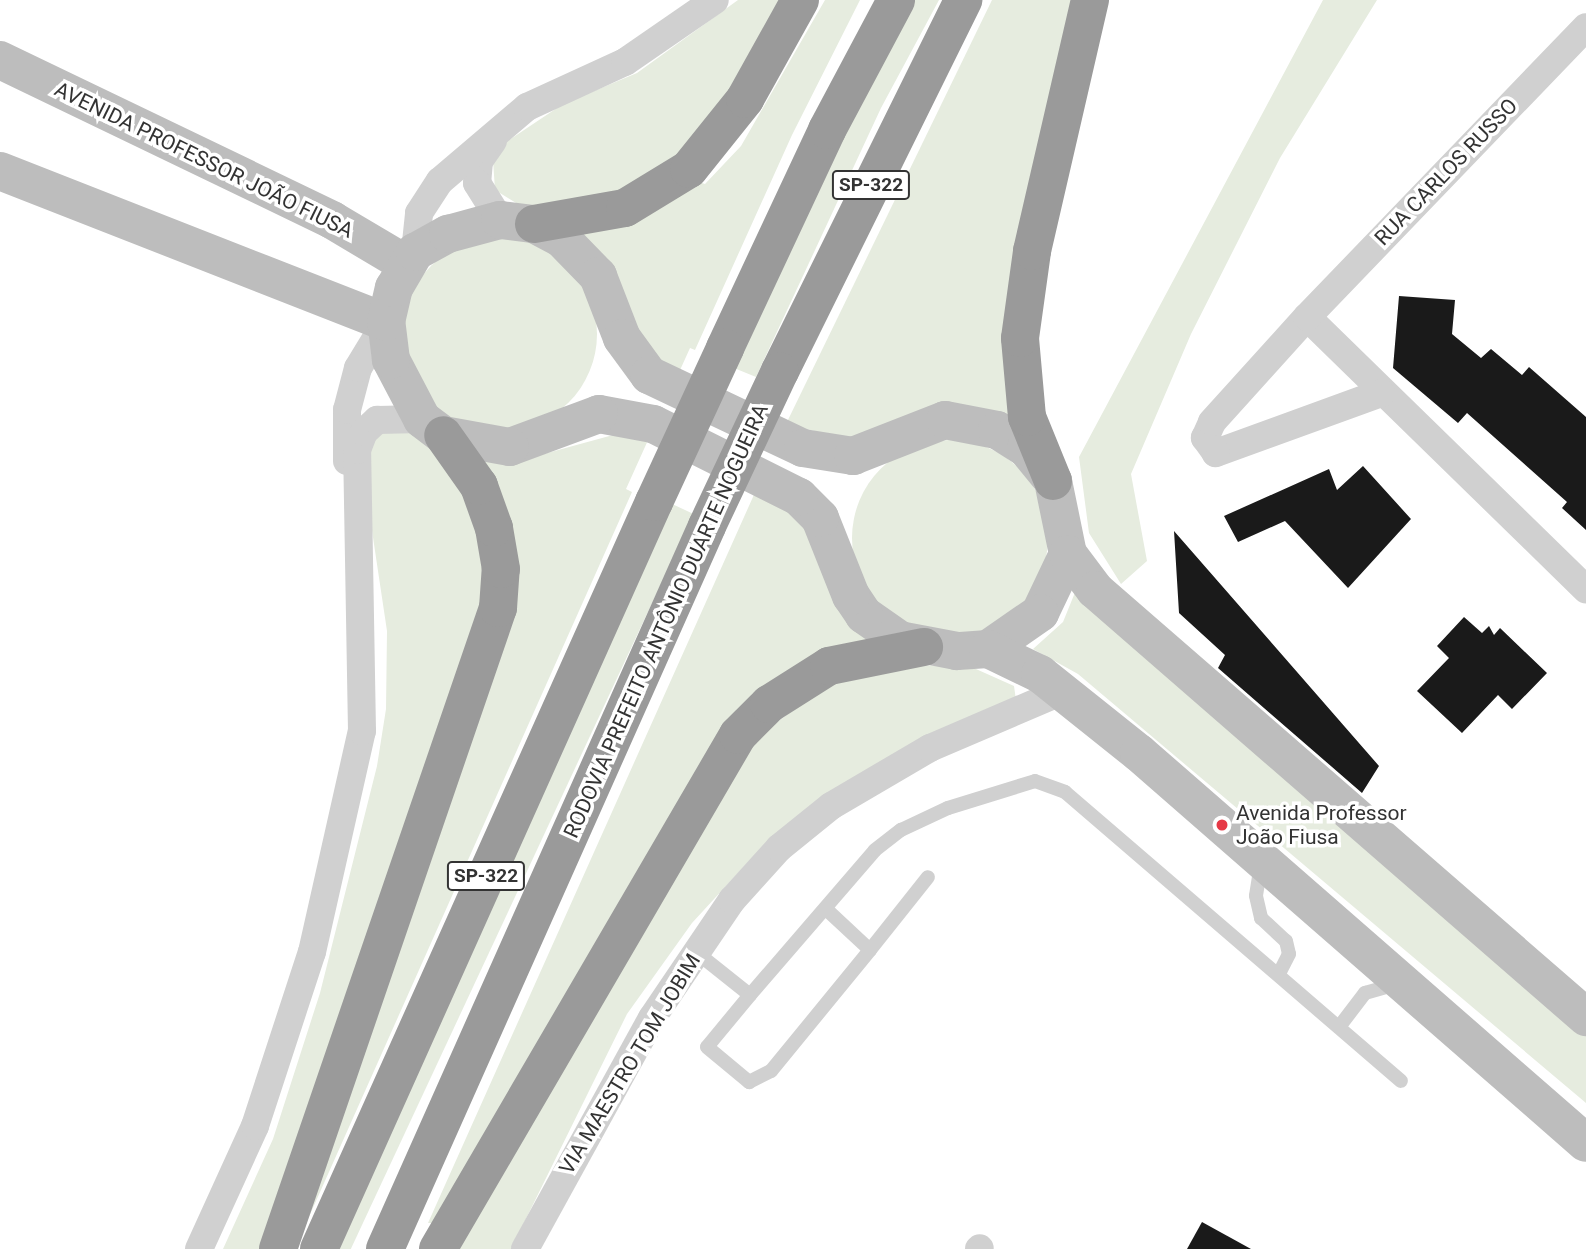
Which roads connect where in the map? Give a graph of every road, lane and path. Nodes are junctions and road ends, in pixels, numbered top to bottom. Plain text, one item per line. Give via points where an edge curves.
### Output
1 (715, 0) edge
2 (800, 0) edge
3 (896, 0) edge
4 (963, 0) edge
5 (1090, 0) edge
6 (1586, 27) edge
7 (0, 60) edge
8 (502, 127) junction
9 (0, 171) edge
10 (517, 222) junction
11 (410, 258) junction
12 (1307, 317) junction
13 (386, 322) junction
14 (1381, 393) junction
15 (432, 427) junction
16 (1053, 481) junction
17 (354, 495) junction
18 (1068, 554) junction
19 (1586, 589) edge
20 (924, 647) junction
21 (988, 649) junction
22 (1063, 691) junction
23 (1262, 860) junction
24 (928, 877) dead end
25 (826, 909) junction
26 (870, 950) junction
27 (696, 952) junction
28 (1279, 974) junction
29 (1403, 983) junction
30 (750, 995) junction
31 (1586, 1017) edge
32 (1339, 1027) junction
33 (1401, 1081) dead end
34 (1572, 1123) edge
35 (1586, 1143) edge
36 (199, 1249) edge
37 (278, 1249) edge
38 (319, 1249) edge
39 (385, 1249) edge
40 (438, 1249) edge
41 (525, 1249) edge

1 - 8 street via 654,46 556,90
2 - 10 highway via 745,99 689,169 625,208
3 - 38 highway, SP-322, bridge via 827,130 724,348
4 - 39 highway, RODOVIA PREFEITO ANTÔNIO DUARTE NOGUEIRA / SP-322, bridge via 707,526
5 - 16 highway via 1032,251 1020,338 1027,417
6 - 12 street, RUA CARLOS RUSSO
7 - 11 main road, AVENIDA PROFESSOR JOÃO FIUSA
8 - 10 street via 479,162 477,183
8 - 11 street via 440,181 419,213
9 - 13 main road
10 - 11 main road via 471,224
10 - 16 main road via 583,257 598,276 632,356 649,375 674,388 828,455 853,456 946,420 971,423 1026,448
11 - 13 main road
12 - 14 street
12 - 14 street, RUA CARLOS RUSSO via 1212,422 1205,438 1216,453
13 - 15 main road via 391,360
13 - 17 street via 358,368 347,410 345,452
14 - 19 street
15 - 17 street via 396,416 377,420 364,432 357,450
15 - 20 main road via 510,447 599,414 653,424 799,497 820,518 864,615 900,640
15 - 37 highway via 479,485 494,528 501,569 498,608
16 - 18 main road
17 - 36 street via 364,629 362,731 312,952 255,1126
18 - 21 main road via 1040,613
18 - 31 main road via 1095,590
20 - 21 main road
20 - 40 highway via 829,666 769,704 738,735
21 - 22 main road
22 - 23 main road
22 - 27 street, VIA MAESTRO TOM JOBIM via 930,747 831,806 779,848 732,900
23 - 28 lane via 1256,896 1261,918 1286,941 1289,954
23 - 29 main road
24 - 26 lane
25 - 26 lane
25 - 28 lane via 875,850 901,830 948,808 1035,781 1065,792
25 - 30 lane
26 - 30 lane via 771,1071 748,1082 707,1047
27 - 30 lane
27 - 41 street, VIA MAESTRO TOM JOBIM via 645,1030
28 - 32 lane
29 - 32 lane via 1365,993
29 - 34 main road
32 - 33 lane
34 - 35 main road

